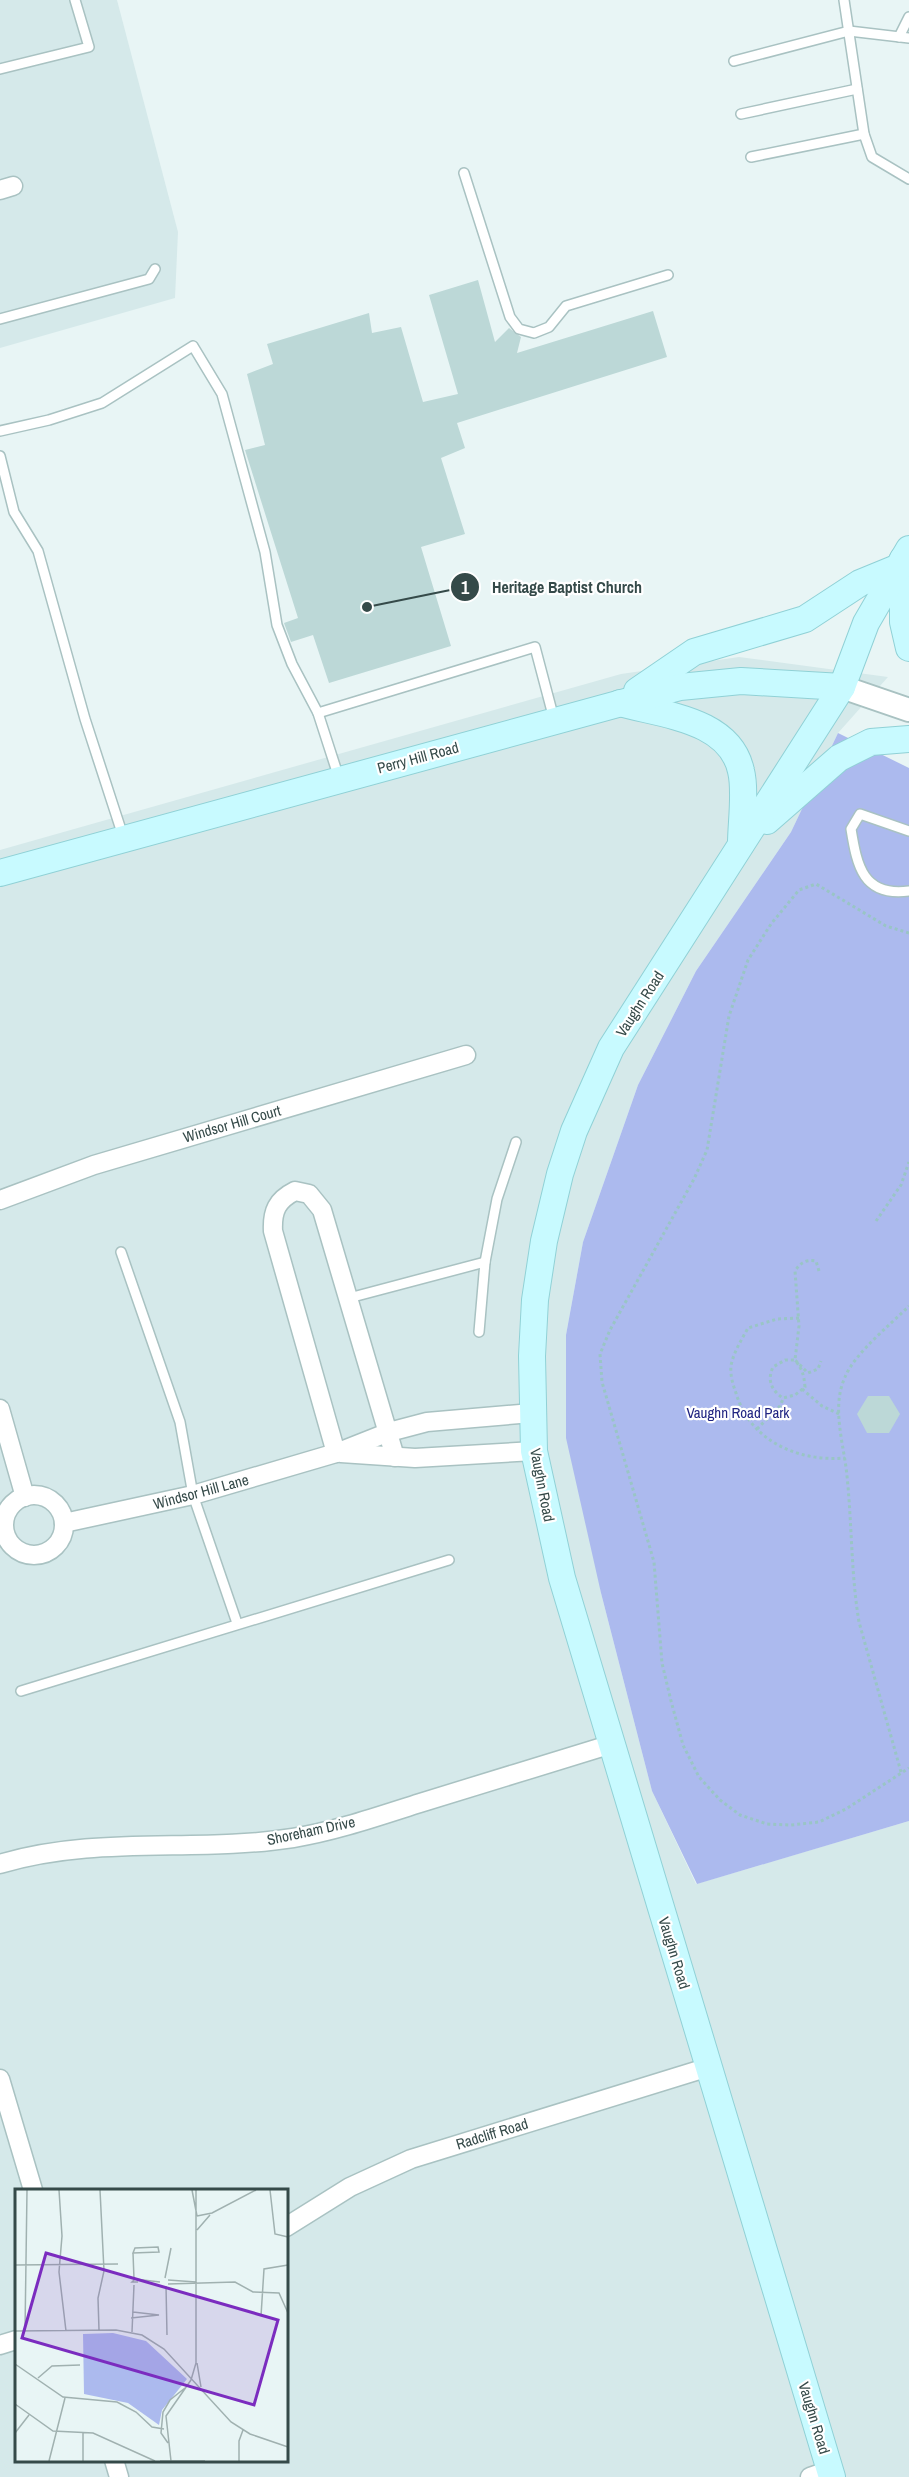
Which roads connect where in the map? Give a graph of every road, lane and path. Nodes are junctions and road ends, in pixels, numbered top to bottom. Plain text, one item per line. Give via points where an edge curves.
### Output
1 (75, 0) edge
2 (844, 0) edge
3 (909, 17) edge
4 (849, 31) junction
5 (904, 37) edge
6 (734, 61) dead end
7 (0, 69) edge
8 (857, 89) junction
9 (741, 114) dead end
10 (864, 134) junction
11 (751, 157) dead end
12 (464, 173) dead end
13 (909, 179) edge
14 (155, 269) dead end
15 (668, 275) dead end
16 (0, 319) edge
17 (0, 431) edge
18 (0, 456) edge
19 (904, 558) edge
20 (909, 648) edge
21 (842, 687) junction
22 (620, 703) junction
23 (909, 710) edge
24 (318, 713) junction
25 (555, 721) junction
26 (909, 739) edge
27 (339, 780) junction
28 (909, 831) edge
29 (123, 839) junction
30 (742, 842) junction
31 (0, 873) edge
32 (909, 891) edge
33 (909, 933) edge
34 (466, 1055) dead end
35 (516, 1142) dead end
36 (909, 1162) edge
37 (0, 1200) edge
38 (876, 1221) dead end
39 (121, 1252) dead end
40 (485, 1262) junction
41 (819, 1271) dead end
42 (349, 1298) junction
43 (909, 1306) edge
44 (799, 1318) junction
45 (479, 1332) dead end
46 (795, 1360) junction
47 (821, 1361) dead end
48 (804, 1372) junction
49 (802, 1389) junction
50 (783, 1398) junction
51 (0, 1409) edge
52 (532, 1413) junction
53 (839, 1414) junction
54 (757, 1429) junction
55 (389, 1432) junction
56 (534, 1451) junction
57 (336, 1453) junction
58 (395, 1457) junction
59 (844, 1458) junction
60 (193, 1495) junction
61 (25, 1497) junction
62 (64, 1523) junction
63 (4, 1541) edge
64 (450, 1560) dead end
65 (237, 1623) junction
66 (21, 1691) dead end
67 (612, 1744) junction
68 (909, 1768) edge
69 (902, 1772) junction
70 (0, 1864) edge
71 (709, 2067) junction
72 (0, 2079) edge
73 (33, 2189) edge
74 (288, 2226) edge
75 (15, 2340) edge
76 (0, 2345) edge
77 (115, 2462) edge
78 (824, 2475) edge
79 (119, 2477) edge

1 - 7 lane via 89,47
2 - 4 lane
3 - 5 lane
4 - 5 lane
4 - 6 lane
4 - 8 lane
8 - 9 lane
8 - 10 lane
10 - 11 lane
10 - 13 lane via 872,157
12 - 15 lane via 510,317 519,329 534,333 549,327 566,306
14 - 16 lane via 149,279 122,288
17 - 24 lane via 102,403 193,346 222,394 265,552 277,625
18 - 29 lane via 14,512 38,551
19 - 20 main road via 903,622
19 - 21 main road, Vaughn Road via 866,623
19 - 22 main road via 805,619 694,652
21 - 22 main road, Perry Hill Road via 741,681 680,687
21 - 23 street
21 - 30 main road, Vaughn Road
22 - 25 main road, Perry Hill Road
22 - 30 main road via 711,729 729,746 741,770
24 - 25 lane via 535,647
24 - 27 lane
25 - 27 main road, Perry Hill Road
26 - 30 main road via 871,742 839,758
27 - 29 main road, Perry Hill Road
28 - 32 lane via 861,814 851,829 856,859 868,882 888,892
29 - 31 main road, Perry Hill Road
30 - 52 main road, Vaughn Road via 611,1048 574,1131 544,1241 535,1300
33 - 69 path via 886,926 816,884 799,890 771,924 748,960 729,1016 707,1150 600,1354 602,1382 654,1562 662,1663 683,1745 699,1777 740,1815 767,1824 791,1825 819,1822
34 - 37 street, Windsor Hill Court via 94,1165
35 - 40 lane via 497,1199
36 - 38 path via 901,1185
39 - 60 lane via 180,1422
40 - 42 lane
40 - 45 lane
41 - 44 path via 816,1261 811,1260 799,1264 795,1271
42 - 55 street
42 - 57 street via 322,1210 309,1194 295,1191 282,1197 272,1214 273,1231
43 - 53 path via 853,1364 845,1377
44 - 46 path
44 - 54 path via 753,1324 733,1360 732,1377 738,1399
46 - 48 path
46 - 50 path via 779,1362 771,1373 771,1386
47 - 48 path via 813,1373
48 - 49 path
49 - 50 path
49 - 53 path
50 - 54 path
51 - 61 street
52 - 55 street, Windsor Hill Lane via 427,1422
52 - 56 main road, Vaughn Road
53 - 59 path
54 - 59 path via 791,1453 821,1459
55 - 57 street, Windsor Hill Lane
55 - 58 street
56 - 58 street, Windsor Hill Lane
56 - 67 main road, Vaughn Road via 562,1578
57 - 58 street, Windsor Hill Lane
57 - 60 street, Windsor Hill Lane
59 - 69 path via 859,1622
60 - 62 street, Windsor Hill Lane
60 - 65 lane
61 - 62 street via 37,1495 56,1504
61 - 63 street via 9,1509
62 - 63 street via 61,1539 46,1553 24,1553
64 - 65 lane
65 - 66 lane
67 - 70 street, Shoreham Drive via 296,1838 243,1844 109,1845 60,1850
67 - 71 main road, Vaughn Road
68 - 69 path
71 - 74 street, Radcliff Road via 411,2158 350,2187
71 - 78 main road, Vaughn Road
72 - 73 street
75 - 76 street
77 - 79 street

